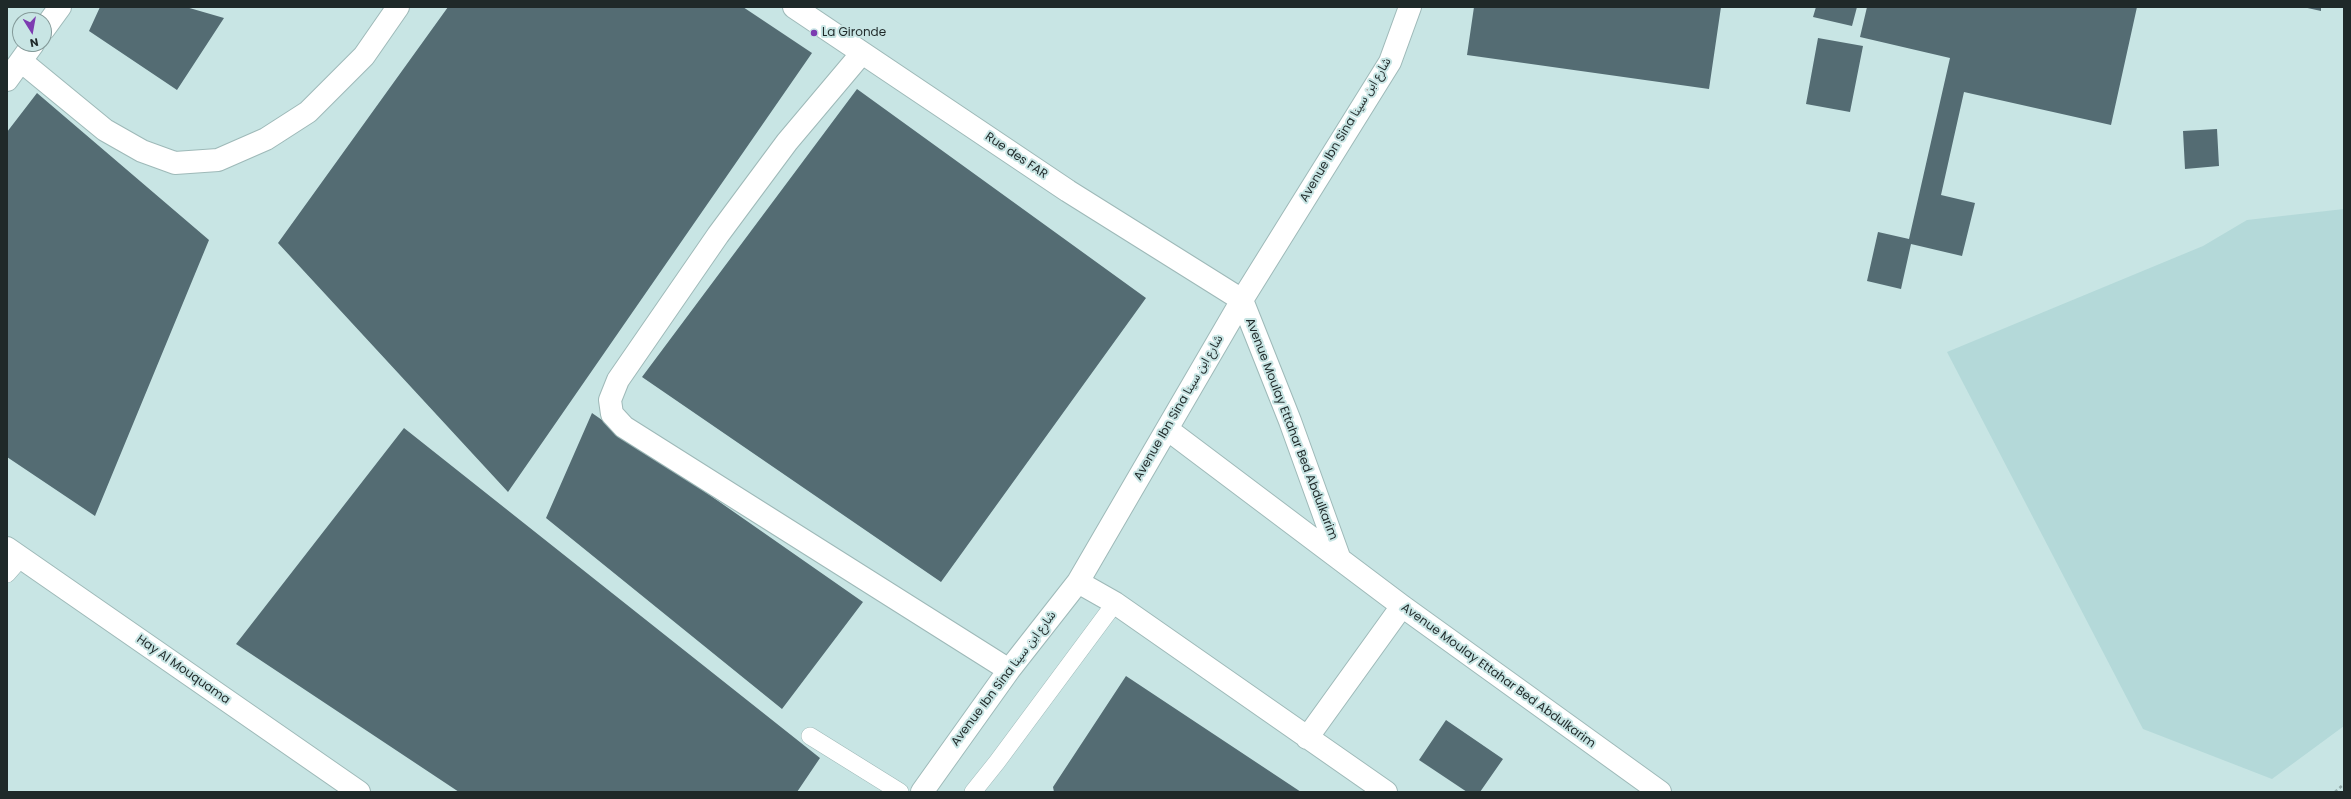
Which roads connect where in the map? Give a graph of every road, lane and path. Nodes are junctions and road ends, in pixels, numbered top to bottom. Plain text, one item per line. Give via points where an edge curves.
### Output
1 (60, 7) edge
2 (398, 7) edge
3 (794, 7) edge
4 (1410, 7) edge
5 (52, 18) edge
6 (27, 53) edge
7 (862, 53) junction
8 (7, 80) edge
9 (1242, 300) junction
10 (1167, 429) junction
11 (14, 553) edge
12 (1339, 558) junction
13 (7, 574) edge
14 (1078, 582) junction
15 (1115, 603) junction
16 (1402, 606) junction
17 (1009, 670) junction
18 (810, 736) dead end
19 (1307, 738) junction
20 (2344, 784) edge
21 (359, 792) edge
22 (900, 792) edge
23 (922, 792) edge
24 (973, 792) edge
25 (1386, 792) edge
26 (1660, 792) edge
27 (2335, 792) edge

1 - 5 street
2 - 6 street via 364,56 308,112 266,139 218,160 175,163 142,151 105,130
3 - 7 street, Rue des FAR
4 - 9 street, Avenue Ibn Sina شارع ابن سينا via 1390,62
6 - 8 street
7 - 9 street, Rue des FAR via 1068,191
7 - 17 street via 787,142 718,235 618,380 610,400 612,414 624,427
9 - 10 street, Avenue Ibn Sina شارع ابن سينا
9 - 12 street, Avenue Moulay Ettahar Bed Abdulkarim via 1290,421
10 - 12 street, Avenue Moulay Ettahar Bed Abdulkarim
10 - 14 street, Avenue Ibn Sina شارع ابن سينا
11 - 13 lane
11 - 21 street, Hay Al Mouquama
12 - 16 street, Avenue Moulay Ettahar Bed Abdulkarim
14 - 15 street
14 - 17 street, Avenue Ibn Sina شارع ابن سينا
15 - 19 street
15 - 24 lane
16 - 19 street
16 - 26 street, Avenue Moulay Ettahar Bed Abdulkarim
17 - 23 street, Avenue Ibn Sina شارع ابن سينا
18 - 22 lane
19 - 25 street
20 - 27 path

